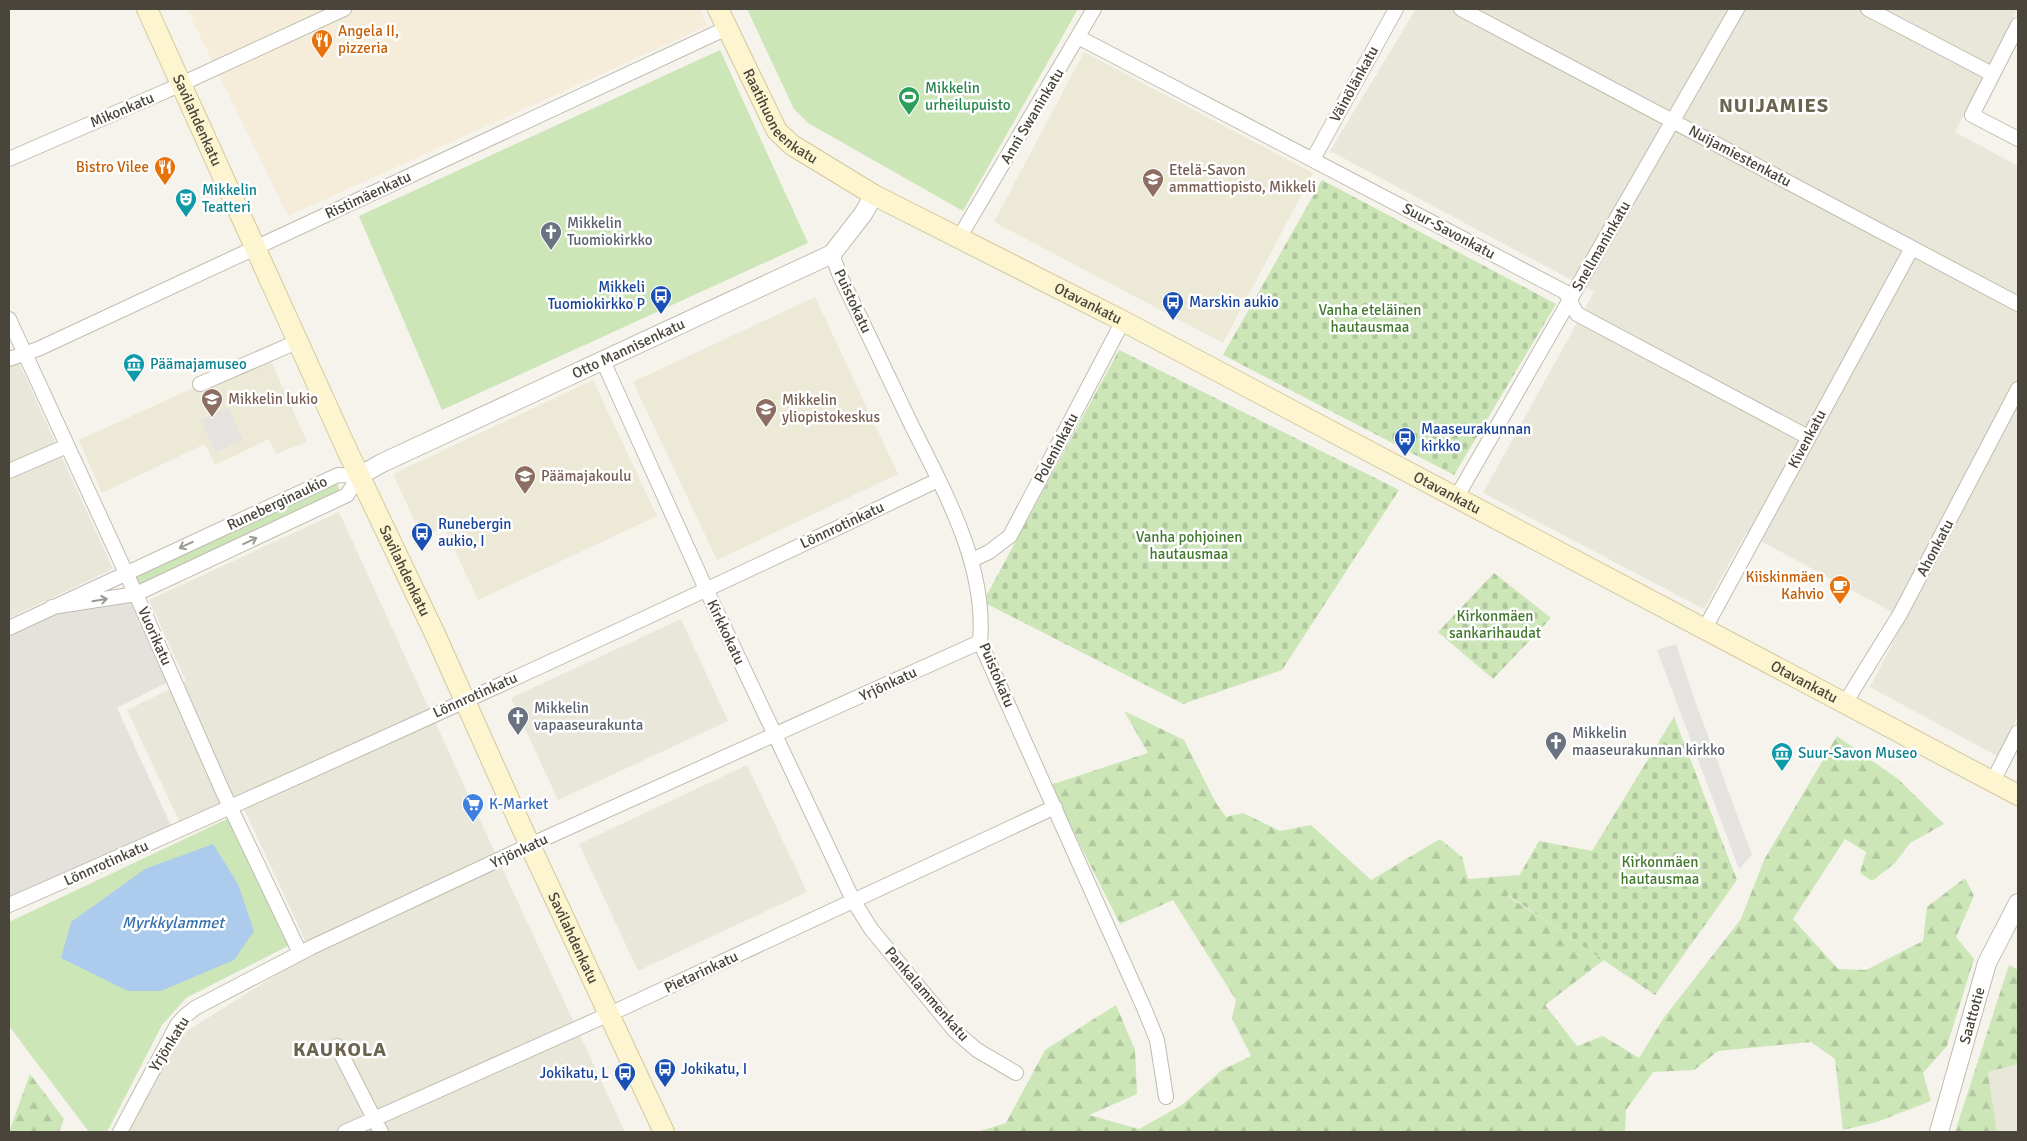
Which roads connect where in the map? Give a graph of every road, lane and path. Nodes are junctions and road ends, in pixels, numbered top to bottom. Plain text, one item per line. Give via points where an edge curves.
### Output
1 (147, 9) edge
2 (344, 9) edge
3 (718, 9) edge
4 (1094, 9) edge
5 (1396, 9) edge
6 (1461, 9) edge
7 (1737, 9) edge
8 (1868, 9) edge
9 (2018, 25) edge
10 (727, 28) junction
11 (1078, 37) junction
12 (1992, 74) junction
13 (181, 84) junction
14 (1673, 121) junction
15 (2018, 139) edge
16 (9, 159) edge
17 (1313, 159) junction
18 (874, 195) junction
19 (964, 230) junction
20 (255, 247) junction
21 (1912, 248) junction
22 (832, 254) junction
23 (1570, 300) junction
24 (2018, 304) edge
25 (9, 319) edge
26 (1123, 321) junction
27 (299, 341) junction
28 (25, 355) junction
29 (9, 358) edge
30 (603, 361) junction
31 (200, 384) dead end
32 (2018, 389) edge
33 (1808, 437) junction
34 (66, 446) junction
35 (9, 471) edge
36 (359, 476) junction
37 (938, 480) junction
38 (1460, 491) junction
39 (972, 560) junction
40 (126, 573) junction
41 (706, 590) junction
42 (136, 594) junction
43 (52, 608) junction
44 (9, 628) edge
45 (1704, 630) junction
46 (980, 642) junction
47 (465, 699) junction
48 (1845, 703) junction
49 (2018, 732) edge
50 (775, 736) junction
51 (1993, 782) junction
52 (2018, 795) edge
53 (1055, 807) junction
54 (231, 808) junction
55 (530, 845) junction
56 (853, 900) junction
57 (2018, 903) edge
58 (9, 905) edge
59 (300, 953) junction
60 (610, 1014) junction
61 (337, 1046) dead end
62 (1016, 1072) dead end
63 (1166, 1097) dead end
64 (376, 1119) junction
65 (659, 1130) edge
66 (120, 1132) edge
67 (345, 1132) edge
68 (381, 1132) edge
69 (1939, 1132) edge

1 - 13 main road, Savilahdenkatu
2 - 13 street, Mikonkatu
3 - 10 main road, Raatihuoneenkatu
4 - 11 street, Anni Swaninkatu
5 - 17 street, Väinölänkatu
6 - 14 street, Nuijamiestenkatu
7 - 14 street, Snellmaninkatu
8 - 12 street
9 - 12 street
10 - 18 main road, Raatihuoneenkatu via 778,131 792,145
10 - 20 street, Ristimäenkatu
11 - 17 street, Suur-Savonkatu
11 - 19 street, Anni Swaninkatu
12 - 15 street via 1972,115
13 - 16 street, Mikonkatu
13 - 20 main road, Savilahdenkatu
14 - 21 street, Nuijamiestenkatu
14 - 23 street, Snellmaninkatu
17 - 23 street, Suur-Savonkatu via 1565,292
18 - 19 main road, Otavankatu
18 - 22 street, Otto Mannisenkatu
19 - 26 main road, Otavankatu
20 - 27 main road, Savilahdenkatu
20 - 28 street, Ristimäenkatu
21 - 24 street, Nuijamiestenkatu
21 - 33 street, Kivenkatu
22 - 30 street, Otto Mannisenkatu
22 - 37 street, Puistokatu
23 - 33 street, Suur-Savonkatu via 1576,314
23 - 38 street, Snellmaninkatu
25 - 28 street, Vuorikatu
26 - 38 main road, Otavankatu
26 - 39 street, Poleninkatu via 1010,536
27 - 31 street
27 - 36 main road, Savilahdenkatu
28 - 29 street, Ristimäenkatu
28 - 34 street, Vuorikatu
30 - 36 street, Otto Mannisenkatu
30 - 41 street, Kirkkokatu
32 - 48 street, Ahonkatu via 1900,614
33 - 45 street, Kivenkatu
34 - 35 street
34 - 40 street, Vuorikatu
36 -> 40 street, Runeberginaukio via 338,475
42 -> 36 street, Runeberginaukio via 347,496
36 - 47 main road, Savilahdenkatu
37 - 39 street, Puistokatu
37 - 41 street, Lönnrotinkatu
38 - 45 main road, Otavankatu
39 - 46 street, Puistokatu via 982,626
40 - 42 street, Vuorikatu
40 - 43 street, Runeberginaukio
41 - 47 street, Lönnrotinkatu
41 - 50 street, Kirkkokatu
43 -> 42 street, Runeberginaukio
42 - 54 street, Vuorikatu
43 - 44 street
45 - 48 main road, Otavankatu
46 - 50 street, Yrjönkatu
46 - 53 street, Puistokatu
47 - 54 street, Lönnrotinkatu
47 - 55 main road, Savilahdenkatu
48 - 51 main road, Otavankatu
49 - 51 street
50 - 55 street, Yrjönkatu
50 - 56 street, Kirkkokatu
51 - 52 main road, Otavankatu
53 - 56 street, Pietarinkatu
53 - 63 street, Puistokatu via 1157,1040
54 - 58 street, Lönnrotinkatu
54 - 59 street, Vuorikatu
55 - 59 street, Yrjönkatu
55 - 60 main road, Savilahdenkatu
56 - 60 street, Pietarinkatu
56 - 62 street, Pankalammenkatu via 871,930 955,1031 977,1050
57 - 69 street, Saattotie via 1987,963
59 - 66 street, Yrjönkatu via 185,1016
60 - 64 street, Pietarinkatu
60 - 65 main road, Savilahdenkatu
61 - 64 street
64 - 67 street, Pietarinkatu
64 - 68 street

